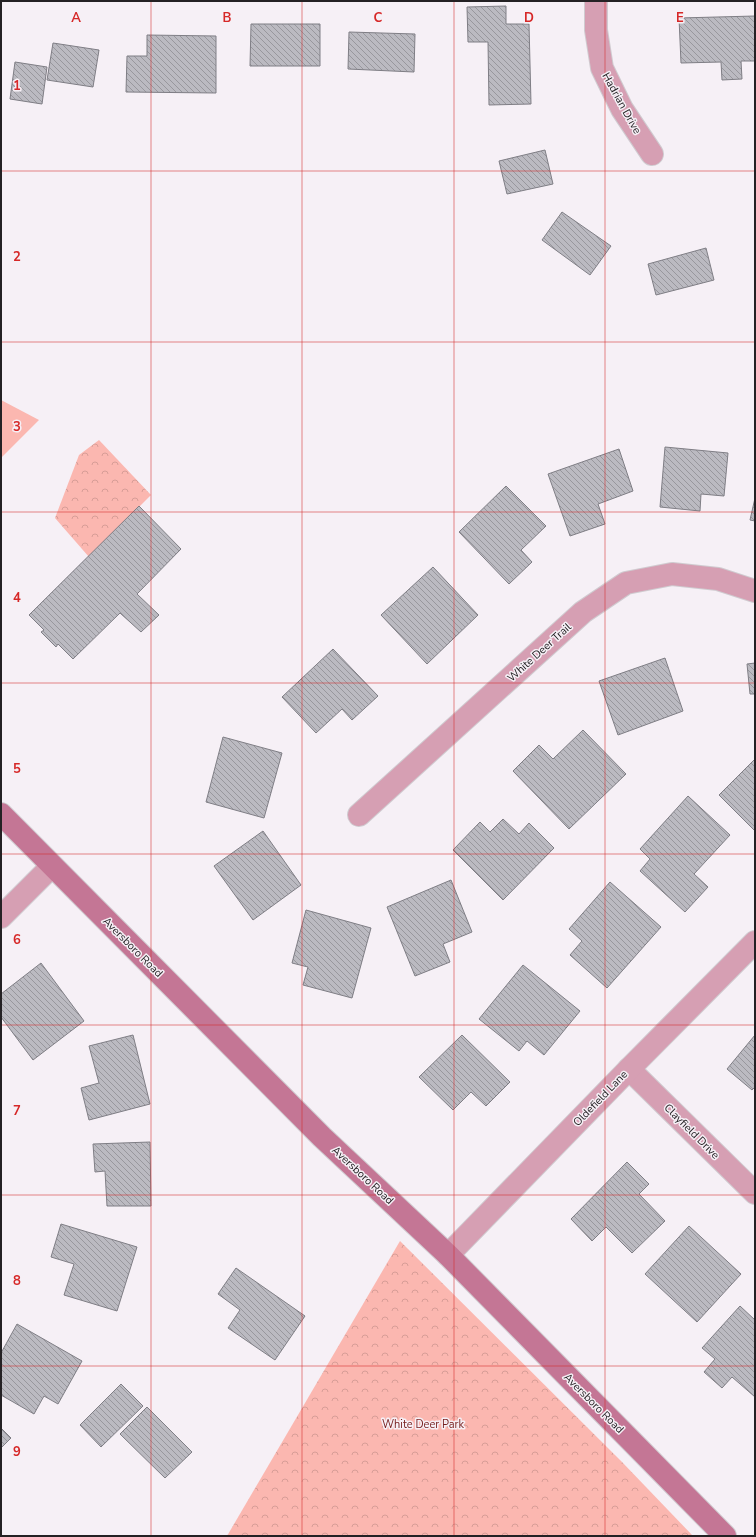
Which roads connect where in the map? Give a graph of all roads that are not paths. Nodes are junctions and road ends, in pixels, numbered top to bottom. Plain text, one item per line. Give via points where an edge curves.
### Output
1 (596, 1) edge
2 (652, 154) dead end
3 (755, 591) edge
4 (1, 814) edge
5 (359, 815) dead end
6 (52, 866) junction
7 (1, 917) edge
8 (755, 942) edge
9 (628, 1069) junction
10 (755, 1193) edge
11 (448, 1255) junction
12 (725, 1536) edge

1 - 2 street, Hadrian Drive via 596,30 602,68 622,109
3 - 5 street, White Deer Trail via 718,579 672,574 626,583 583,612
4 - 6 street, Aversboro Road
6 - 7 street
6 - 11 street, Aversboro Road via 322,1137
8 - 9 street, Oldefield Lane
9 - 10 street, Clayfield Drive
9 - 11 street, Oldefield Lane
11 - 12 street, Aversboro Road

